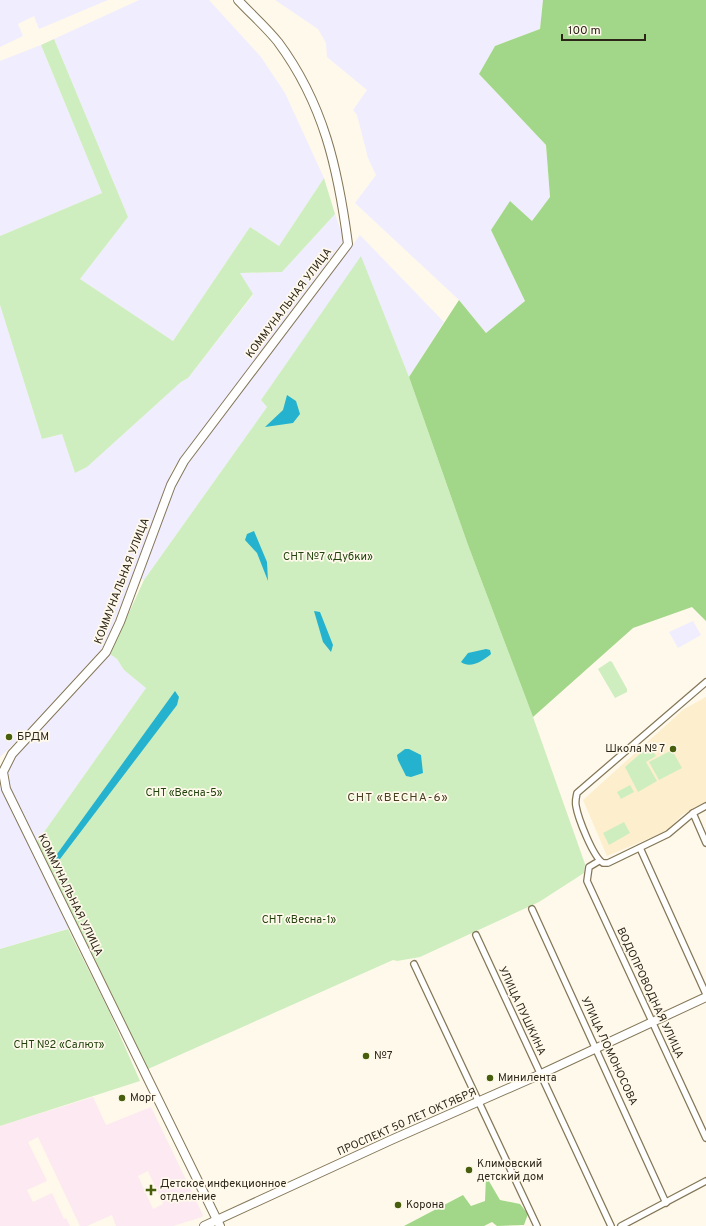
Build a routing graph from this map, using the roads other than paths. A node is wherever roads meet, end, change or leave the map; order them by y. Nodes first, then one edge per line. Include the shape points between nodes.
1 (238, 0) edge
2 (706, 682) edge
3 (706, 806) edge
4 (692, 813) junction
5 (706, 843) edge
6 (640, 848) junction
7 (599, 861) junction
8 (532, 909) dead end
9 (476, 935) dead end
10 (414, 964) dead end
11 (706, 994) edge
12 (706, 997) edge
13 (652, 1022) junction
14 (597, 1048) junction
15 (541, 1074) junction
16 (478, 1101) junction
17 (706, 1138) edge
18 (706, 1181) edge
19 (666, 1202) junction
20 (218, 1223) edge
21 (204, 1226) edge
22 (537, 1226) edge
23 (611, 1226) edge
24 (621, 1226) edge

1 - 20 street, КОММУНАЛЬНАЯ УЛИЦА via 278,42 317,110 337,170 348,244 184,462 171,485 120,622 106,652 12,754 3,772 6,789
2 - 7 street via 577,793 575,805
3 - 4 street
4 - 5 street
4 - 6 street via 668,834
6 - 7 street via 608,862
6 - 11 street
7 - 13 street, ВОДОПРОВОДНАЯ УЛИЦА via 588,867 587,880
8 - 14 street, УЛИЦА ЛОМОНОСОВА
9 - 15 street, УЛИЦА ПУШКИНА
10 - 16 street
12 - 13 street, ПРОСПЕКТ 50 ЛЕТ ОКТЯБРЯ
13 - 14 street, ПРОСПЕКТ 50 ЛЕТ ОКТЯБРЯ
13 - 17 street, ВОДОПРОВОДНАЯ УЛИЦА
14 - 15 street, ПРОСПЕКТ 50 ЛЕТ ОКТЯБРЯ
14 - 19 street, УЛИЦА ЛОМОНОСОВА
15 - 16 street, ПРОСПЕКТ 50 ЛЕТ ОКТЯБРЯ
15 - 23 street, УЛИЦА ПУШКИНА
16 - 20 street, ПРОСПЕКТ 50 ЛЕТ ОКТЯБРЯ
16 - 22 street
18 - 19 street
19 - 24 street
20 - 21 street, ПРОСПЕКТ 50 ЛЕТ ОКТЯБРЯ

